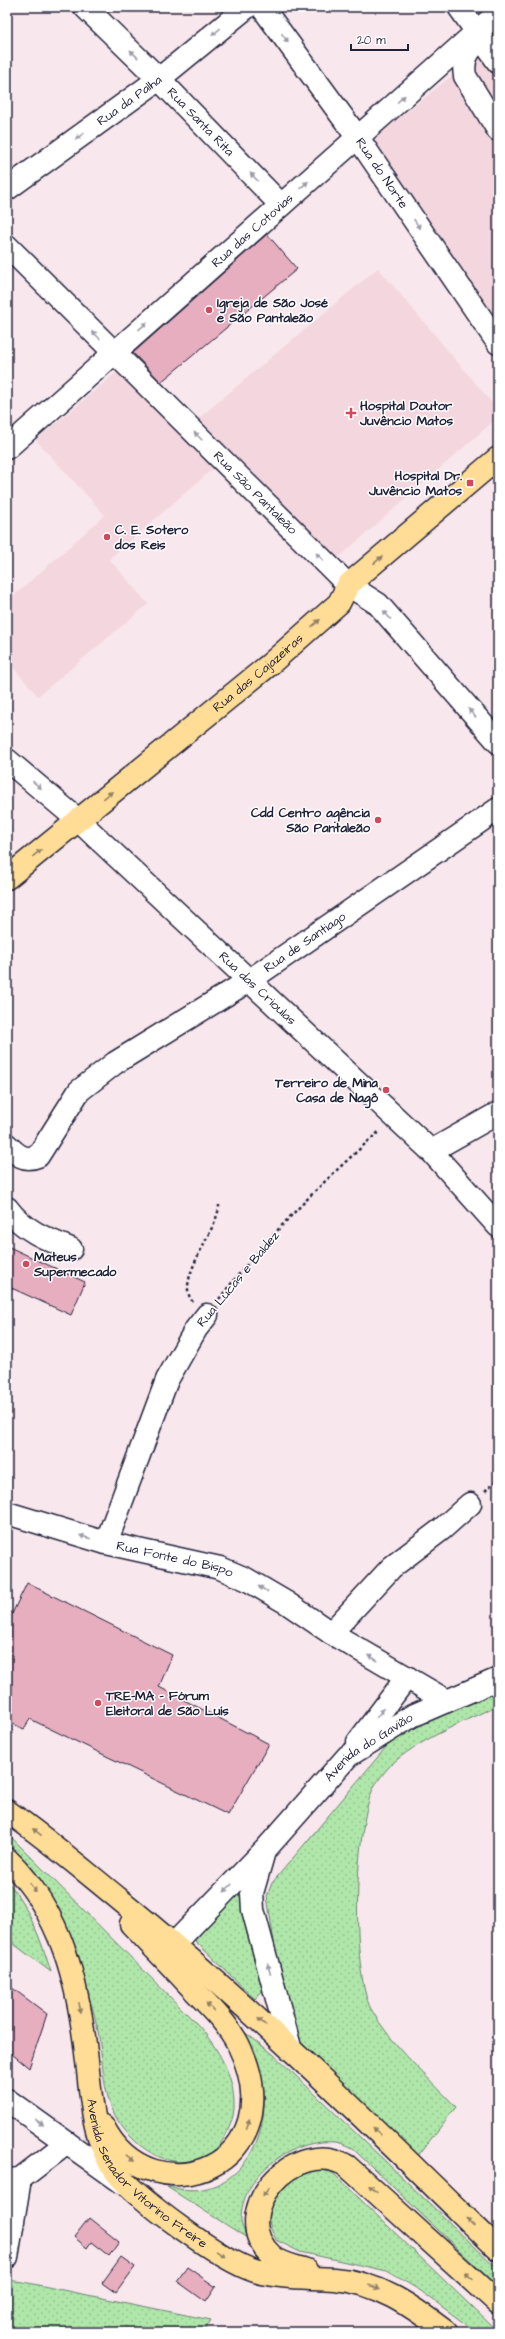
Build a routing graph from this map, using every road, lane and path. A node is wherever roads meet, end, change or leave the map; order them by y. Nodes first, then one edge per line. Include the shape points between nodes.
1 (85, 7) edge
2 (246, 7) edge
3 (262, 7) edge
4 (459, 7) edge
5 (498, 13) edge
6 (479, 35) junction
7 (498, 62) edge
8 (159, 79) junction
9 (498, 130) edge
10 (358, 138) junction
11 (7, 189) edge
12 (281, 205) junction
13 (7, 246) edge
14 (498, 343) edge
15 (114, 352) junction
16 (7, 448) edge
17 (498, 458) edge
18 (348, 585) junction
19 (498, 742) edge
20 (7, 760) edge
21 (498, 809) edge
22 (78, 820) junction
23 (7, 878) edge
24 (250, 980) junction
25 (498, 1113) edge
26 (395, 1118) junction
27 (431, 1151) junction
28 (14, 1155) edge
29 (219, 1205) dead end
30 (7, 1208) edge
31 (498, 1226) edge
32 (71, 1249) dead end
33 (207, 1315) junction
34 (470, 1504) dead end
35 (8, 1516) edge
36 (106, 1543) junction
37 (331, 1633) junction
38 (407, 1678) junction
39 (498, 1679) edge
40 (447, 1701) junction
41 (348, 1756) junction
42 (7, 1811) edge
43 (265, 1850) junction
44 (65, 1855) junction
45 (7, 1859) edge
46 (174, 1944) junction
47 (290, 2047) junction
48 (91, 2089) junction
49 (7, 2100) edge
50 (67, 2143) junction
51 (14, 2180) edge
52 (129, 2186) junction
53 (498, 2249) edge
54 (7, 2257) edge
55 (336, 2279) junction
56 (498, 2303) edge
57 (446, 2332) edge

8 -> 1 street, Rua Santa Rita
2 -> 8 street, Rua da Palha
3 -> 10 street, Rua do Norte
4 - 6 street
5 - 6 street, Rua das Cotovias
6 - 7 street
6 - 9 street via 466,56 464,76
10 -> 6 street, Rua das Cotovias
8 -> 11 street, Rua da Palha
12 -> 8 street, Rua Santa Rita
12 -> 10 street, Rua das Cotovias
10 -> 14 street, Rua do Norte
15 -> 12 street, Rua das Cotovias
15 -> 13 street, Rua São Pantaleão
15 - 16 street, Rua das Cotovias
18 -> 15 street, Rua São Pantaleão
18 -> 17 main road, Rua das Cajazeiras
19 -> 18 street, Rua São Pantaleão via 378,604
22 -> 18 main road, Rua das Cajazeiras via 269,665 339,603
20 -> 22 street, Rua das Crioulas
21 - 24 street, Rua de Santiago
23 -> 22 main road, Rua das Cajazeiras
22 - 24 street, Rua das Crioulas
24 - 26 street, Rua das Crioulas
24 - 28 street, Rua de Santiago via 115,1063 79,1091 38,1156
25 - 27 street
26 - 27 street, Rua das Crioulas
26 - 33 path, Rua Lucas e Baldez via 357,1150 311,1197 234,1280
27 - 31 street, Rua das Crioulas
29 - 33 path via 219,1213 200,1250 188,1285 191,1299
30 - 32 street via 18,1222 41,1238
33 - 36 street, Rua Lucas e Baldez via 196,1329 167,1380
34 - 37 street via 442,1530 392,1567
36 -> 35 street, Rua Fonte do Bispo
37 -> 36 street, Rua Fonte do Bispo via 287,1603 246,1579 220,1568
38 -> 37 street, Rua Fonte do Bispo
38 - 40 street, Rua Fonte do Bispo
41 -> 38 street
39 - 40 street, Avenida do Gavião
40 - 41 street, Avenida do Gavião via 390,1728
41 - 43 street, Avenida do Gavião
44 -> 42 main road
43 -> 46 street, Avenida do Gavião
47 -> 43 street, Avenida do Gavião via 253,1910 252,1893
44 - 46 main road
48 -> 44 main road via 101,2122 114,2144 137,2163 150,2169 172,2173 197,2172 209,2168 232,2153 246,2130 252,2103 250,2072 229,2028
45 -> 48 main road, Avenida Senador Vitorino Freire via 35,1889 63,1949 79,2004
47 -> 46 main road
53 -> 47 main road
48 - 52 main road, Avenida Senador Vitorino Freire via 103,2148 115,2171
49 -> 50 street
50 - 51 street
50 - 52 street
51 - 54 street
52 -> 55 main road, Avenida Senador Vitorino Freire via 217,2252 242,2266 270,2274
56 -> 55 main road via 347,2166 337,2160 312,2158 286,2170 267,2190 257,2212 257,2230 265,2247 283,2263
55 -> 57 main road, Avenida Senador Vitorino Freire via 364,2284 394,2296

